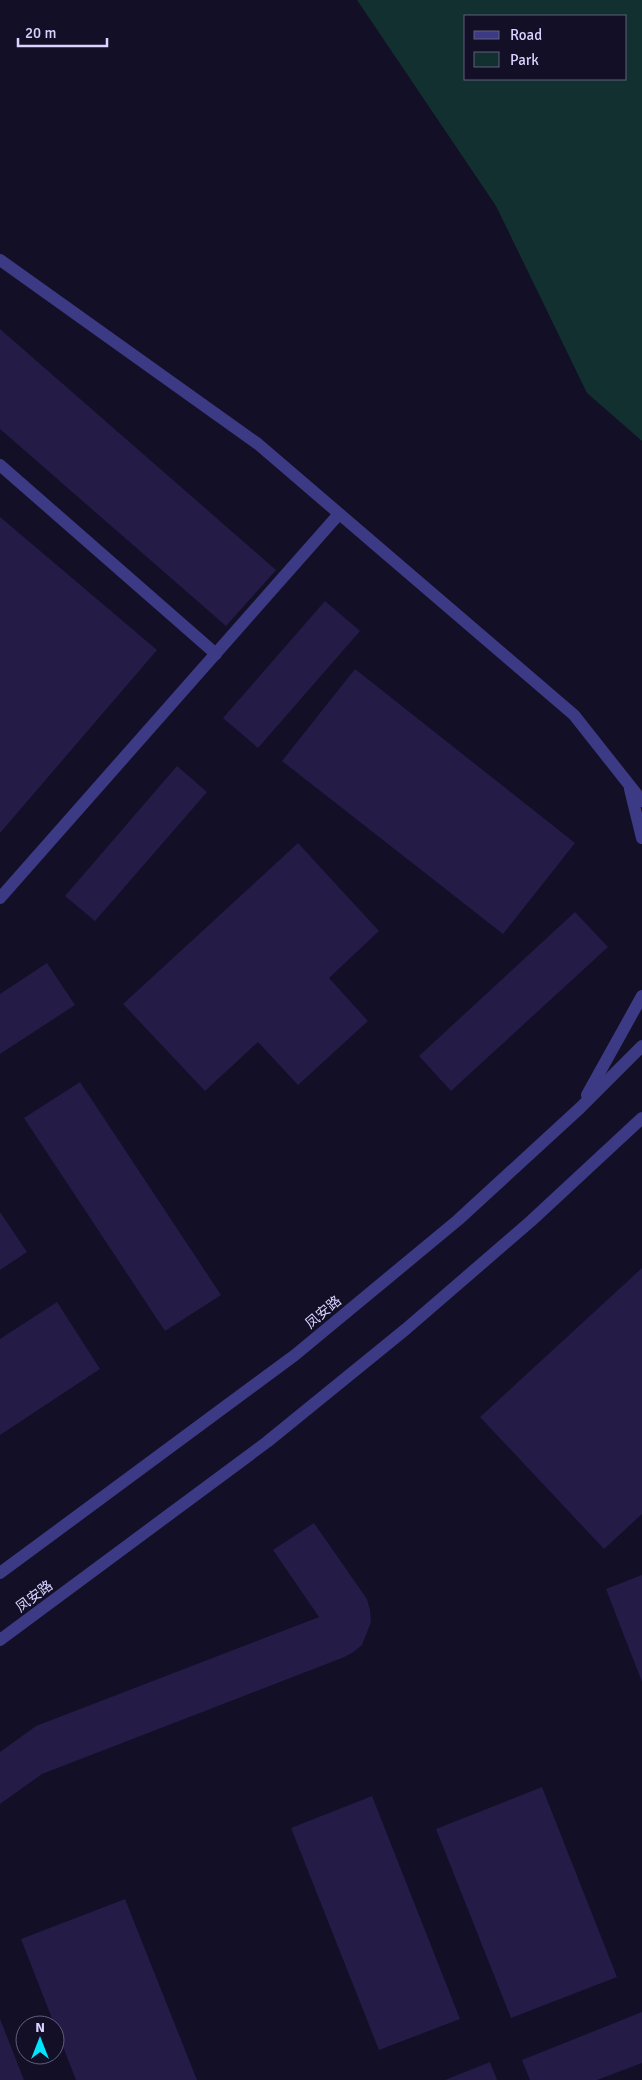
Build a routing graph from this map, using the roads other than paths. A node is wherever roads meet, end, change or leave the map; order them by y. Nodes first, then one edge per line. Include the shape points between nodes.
1 (0, 260) edge
2 (0, 465) edge
3 (339, 514) junction
4 (216, 654) junction
5 (629, 784) junction
6 (642, 792) edge
7 (642, 801) edge
8 (642, 838) edge
9 (0, 897) edge
10 (642, 996) edge
11 (642, 1046) edge
12 (580, 1108) junction
13 (639, 1122) edge
14 (0, 1573) edge
15 (0, 1640) edge

1 - 3 street via 258,444
2 - 4 street
3 - 4 street
3 - 5 street via 574,716
4 - 9 street
5 - 6 street
5 - 7 street
5 - 8 street
10 - 12 street
11 - 12 street, 凤安路
12 - 14 street, 凤安路 via 458,1220 295,1355
13 - 15 street, 凤安路 via 532,1221 406,1330 267,1442

